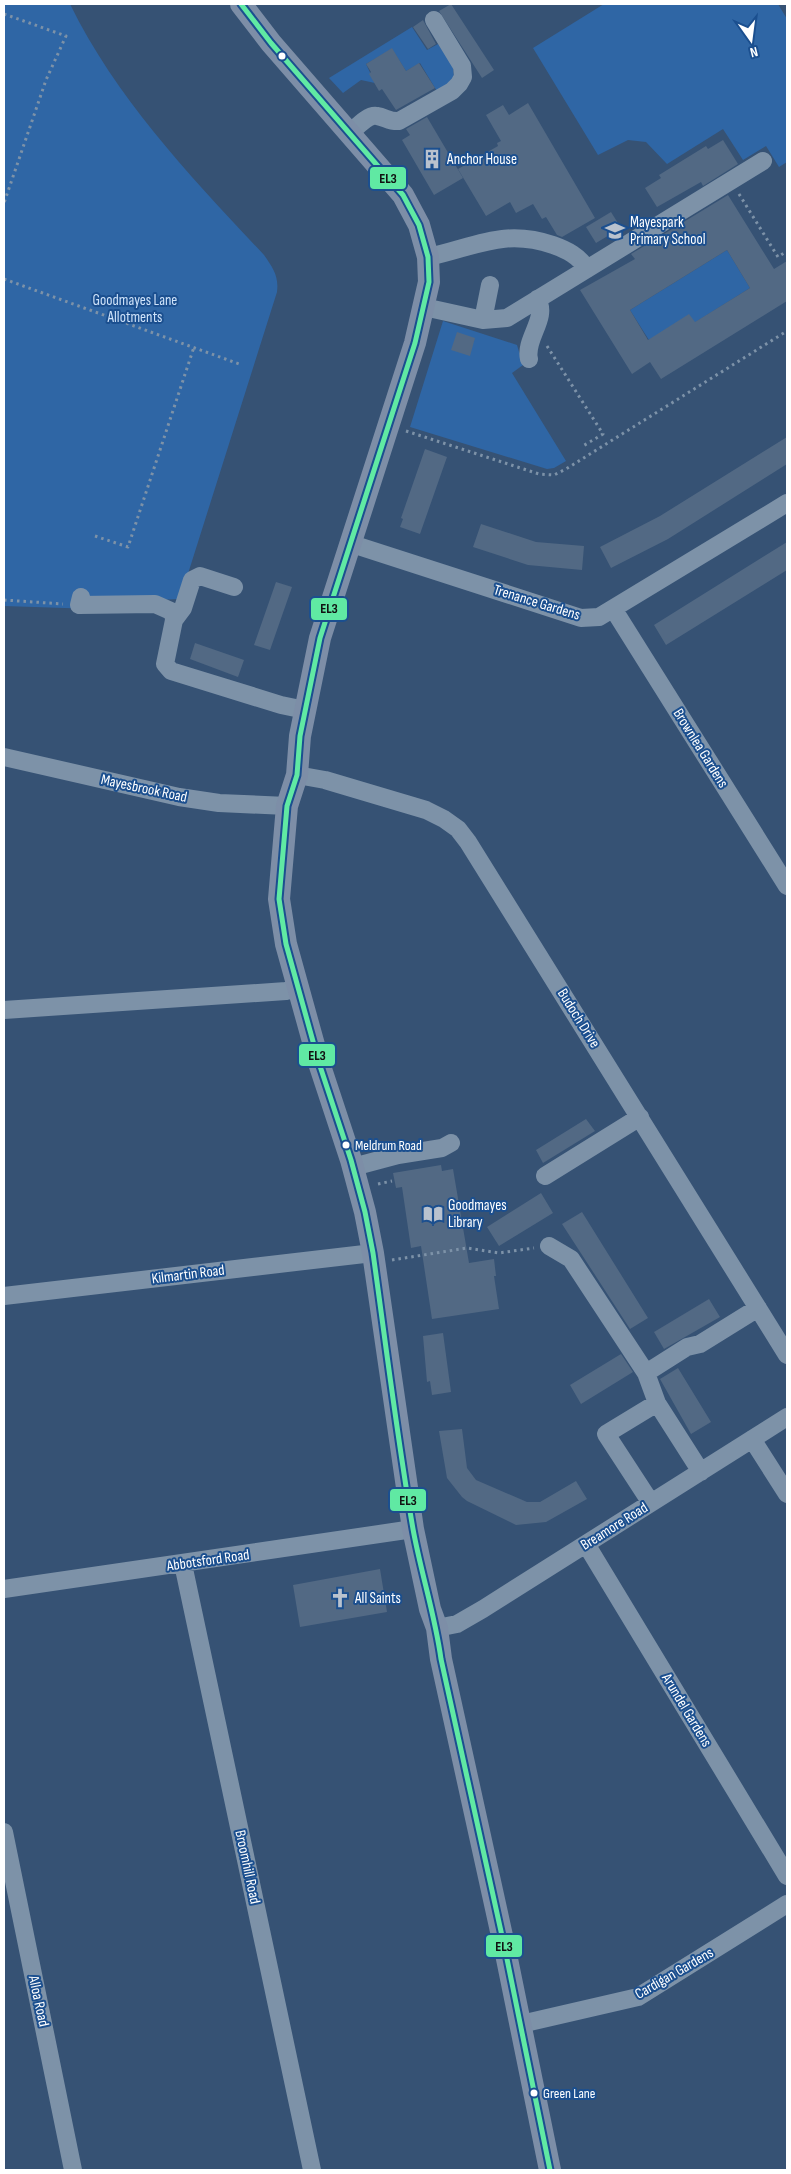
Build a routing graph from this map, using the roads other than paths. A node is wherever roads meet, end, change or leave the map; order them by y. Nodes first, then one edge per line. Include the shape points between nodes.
1 (250, 7) edge
2 (434, 20) dead end
3 (350, 133) junction
4 (763, 161) dead end
5 (428, 256) junction
6 (586, 269) junction
7 (490, 285) dead end
8 (537, 299) junction
9 (424, 307) junction
10 (483, 320) junction
11 (529, 359) dead end
12 (787, 503) edge
13 (352, 544) junction
14 (234, 587) dead end
15 (80, 601) road end
16 (614, 610) junction
17 (174, 620) junction
18 (304, 710) junction
19 (4, 757) edge
20 (297, 775) junction
21 (287, 806) junction
22 (787, 886) edge
23 (298, 988) junction
24 (4, 1010) edge
25 (640, 1117) junction
26 (451, 1143) dead end
27 (353, 1167) junction
28 (546, 1176) dead end
29 (549, 1246) road end
30 (373, 1257) junction
31 (4, 1296) edge
32 (758, 1308) junction
33 (787, 1355) edge
34 (646, 1373) junction
35 (657, 1403) junction
36 (787, 1417) edge
37 (752, 1439) junction
38 (700, 1472) junction
39 (787, 1494) edge
40 (651, 1503) junction
41 (413, 1529) junction
42 (586, 1544) junction
43 (183, 1564) junction
44 (4, 1589) edge
45 (437, 1628) junction
46 (4, 1832) edge
47 (787, 1876) edge
48 (787, 1904) edge
49 (521, 2024) junction
50 (74, 2170) edge
51 (312, 2170) edge
52 (550, 2170) edge

1 - 3 main road via 271,43
2 - 3 street via 462,66 463,77 459,84 399,121 371,116
3 - 5 main road via 410,206
4 - 6 street
5 - 6 street via 517,236 569,252 579,258
5 - 9 main road
6 - 8 street via 552,284
7 - 10 street
8 - 10 street via 507,318
8 - 11 street via 541,306 540,315 527,351
9 - 10 street
9 - 13 main road
12 - 16 street, Trenance Gardens
13 - 16 street, Trenance Gardens via 580,618 599,617
13 - 18 main road via 320,638
14 - 17 street via 200,576 192,580 183,608
15 - 17 street via 155,604 173,612
16 - 22 street, Brownlea Gardens
17 - 18 street via 165,664 171,670
18 - 20 main road
19 - 21 street, Mayesbrook Road via 179,797 219,803
20 - 21 main road
20 - 25 street, Budoch Drive via 325,780 426,810 458,828
21 - 23 main road via 278,899
23 - 24 street
23 - 27 main road
25 - 28 street
25 - 32 street, Budoch Drive
26 - 27 street via 442,1148
27 - 30 main road
29 - 34 street via 571,1259
30 - 31 street, Kilmartin Road
30 - 41 main road
32 - 33 street, Budoch Drive
32 - 34 street
34 - 35 street
35 - 38 street
35 - 40 street via 606,1434
36 - 37 street, Breamore Road
37 - 38 street, Breamore Road
37 - 39 street
38 - 40 street, Breamore Road
40 - 42 street, Breamore Road
41 - 43 street, Abbotsford Road
41 - 45 main road
42 - 45 street, Breamore Road via 457,1624
42 - 47 street, Arundel Gardens
43 - 44 street, Abbotsford Road
43 - 51 street, Broomhill Road
45 - 49 main road via 441,1659
46 - 50 street, Alloa Road
48 - 49 street, Cardigan Gardens via 638,1997
49 - 52 main road

